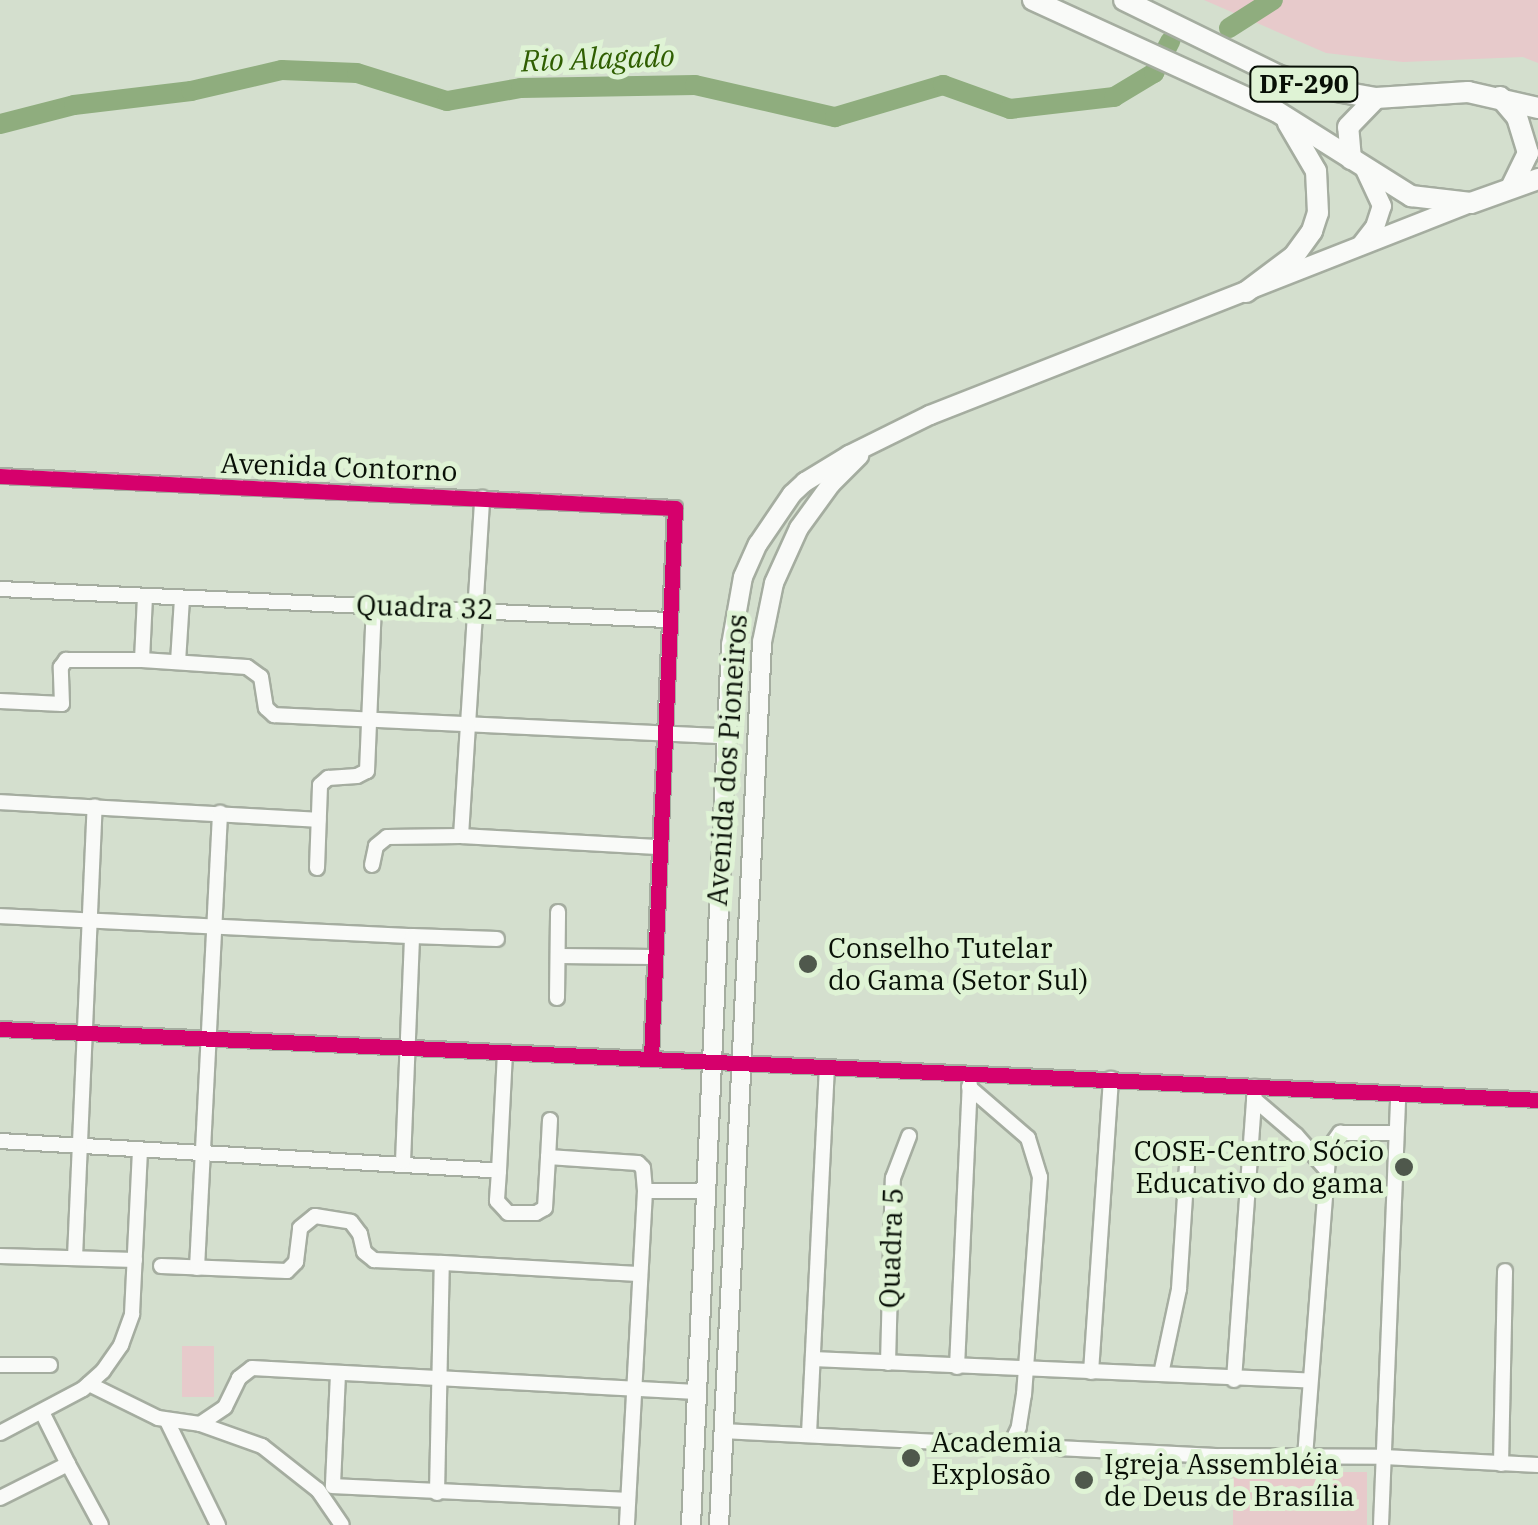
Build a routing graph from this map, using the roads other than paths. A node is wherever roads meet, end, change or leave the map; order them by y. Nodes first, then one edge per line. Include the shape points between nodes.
1 (1033, 0) edge
2 (1124, 0) edge
3 (1500, 97) junction
4 (1376, 98) junction
5 (1538, 108) edge
6 (1276, 111) junction
7 (1358, 165) junction
8 (1538, 178) edge
9 (1512, 186) junction
10 (1470, 203) junction
11 (1359, 248) junction
12 (1246, 292) junction
13 (870, 446) junction
14 (0, 476) edge
15 (482, 498) junction
16 (743, 577) junction
17 (774, 583) junction
18 (0, 589) edge
19 (145, 597) junction
20 (182, 599) junction
21 (374, 605) junction
22 (473, 608) junction
23 (668, 620) junction
24 (142, 660) junction
25 (178, 662) junction
26 (0, 701) edge
27 (373, 717) junction
28 (467, 722) junction
29 (664, 733) junction
30 (728, 736) junction
31 (0, 802) edge
32 (95, 806) junction
33 (220, 814) junction
34 (318, 820) junction
35 (461, 836) junction
36 (657, 847) junction
37 (372, 865) dead end
38 (317, 868) dead end
39 (718, 892) junction
40 (748, 896) junction
41 (558, 912) dead end
42 (0, 916) edge
43 (88, 920) junction
44 (215, 923) junction
45 (412, 936) junction
46 (497, 939) dead end
47 (559, 956) junction
48 (653, 957) junction
49 (557, 998) dead end
50 (0, 1028) edge
51 (82, 1034) junction
52 (210, 1038) junction
53 (406, 1048) junction
54 (505, 1052) junction
55 (650, 1058) junction
56 (710, 1063) junction
57 (741, 1063) junction
58 (827, 1067) junction
59 (1112, 1079) junction
60 (970, 1080) junction
61 (1254, 1093) junction
62 (1398, 1096) junction
63 (1538, 1100) edge
64 (550, 1120) dead end
65 (1396, 1134) junction
66 (909, 1136) dead end
67 (0, 1141) edge
68 (79, 1145) junction
69 (1188, 1148) dead end
70 (140, 1149) junction
71 (202, 1152) junction
72 (548, 1158) junction
73 (402, 1162) junction
74 (1326, 1169) junction
75 (500, 1171) junction
76 (706, 1190) junction
77 (646, 1191) junction
78 (0, 1256) edge
79 (75, 1257) junction
80 (730, 1258) junction
81 (135, 1260) junction
82 (702, 1260) junction
83 (442, 1263) junction
84 (161, 1266) dead end
85 (197, 1268) junction
86 (1506, 1272) dead end
87 (640, 1274) junction
88 (702, 1280) junction
89 (729, 1284) junction
90 (814, 1359) junction
91 (888, 1363) junction
92 (0, 1365) edge
93 (50, 1365) dead end
94 (957, 1367) junction
95 (1026, 1370) junction
96 (1092, 1372) junction
97 (338, 1374) junction
98 (1161, 1374) junction
99 (438, 1379) junction
100 (1234, 1380) junction
101 (1308, 1381) junction
102 (89, 1384) junction
103 (632, 1386) junction
104 (696, 1392) junction
105 (42, 1412) junction
106 (167, 1421) junction
107 (200, 1424) junction
108 (722, 1431) junction
109 (0, 1434) edge
110 (810, 1434) junction
111 (1010, 1446) junction
112 (1304, 1457) junction
113 (1384, 1457) junction
114 (68, 1464) junction
115 (1501, 1464) junction
116 (1538, 1465) edge
117 (333, 1486) junction
118 (438, 1493) junction
119 (0, 1498) edge
120 (628, 1500) junction
121 (332, 1507) junction
122 (100, 1525) edge
123 (218, 1525) edge
124 (342, 1525) edge
125 (627, 1525) edge
126 (691, 1525) edge
127 (720, 1525) edge
128 (1380, 1525) edge

1 - 6 highway, DF-290
2 - 4 highway, DF-290 via 1277,75
3 - 4 highway, DF-290 via 1432,92
3 - 5 highway, DF-290
3 - 9 highway via 1517,117 1528,152
4 - 7 highway via 1348,127
6 - 7 highway, DF-290
6 - 12 highway via 1311,157 1318,212 1294,256
7 - 10 highway, DF-290 via 1411,196
7 - 11 main road via 1382,206
8 - 9 highway, DF-290
9 - 10 highway, DF-290
10 - 11 main road
11 - 12 main road
12 - 13 main road via 930,415
13 - 16 main road, Avenida dos Pioneiros via 826,467 792,494
13 - 17 main road, Avenida dos Pioneiros via 799,528
14 - 15 street, Avenida Contorno
15 - 22 street
15 - 23 street, Avenida Contorno via 675,508
16 - 17 main road
16 - 30 main road, Avenida dos Pioneiros via 731,645
17 - 40 main road, Avenida dos Pioneiros via 762,642
18 - 19 street, Quadra 32
19 - 20 street, Quadra 32
19 - 24 street
20 - 21 street, Quadra 32
20 - 25 street
21 - 22 street, Quadra 32
21 - 27 street
22 - 23 street, Quadra 32
22 - 28 street
23 - 29 street
24 - 25 street
24 - 26 street via 66,660 60,667 62,704
25 - 27 street via 254,670 274,714
27 - 28 street
27 - 34 street via 367,771 323,780
28 - 29 street
28 - 35 street
29 - 30 street
29 - 36 street
30 - 39 main road, Avenida dos Pioneiros
31 - 32 street
32 - 33 street
32 - 43 street
33 - 34 street
33 - 44 street
34 - 38 street
35 - 36 street
35 - 37 street via 380,839
36 - 48 street
39 - 40 main road via 730,888
39 - 56 main road, Avenida dos Pioneiros
40 - 57 main road, Avenida dos Pioneiros
41 - 47 street
42 - 43 street
43 - 44 street
43 - 51 street
44 - 45 street
44 - 52 street
45 - 46 street
45 - 53 street
47 - 48 street
47 - 49 street
48 - 55 street
50 - 51 street
51 - 52 street
51 - 68 street
52 - 53 street
52 - 71 street
53 - 54 street
53 - 73 street
54 - 55 street
54 - 75 street
55 - 56 street
56 - 57 street
56 - 76 main road, Avenida dos Pioneiros
57 - 58 street
57 - 80 main road, Avenida dos Pioneiros
58 - 60 street
58 - 90 street
59 - 60 street
59 - 61 street
59 - 96 street
60 - 94 street
60 - 95 street via 1028,1138 1038,1162
61 - 62 street
61 - 74 street
61 - 100 street
62 - 63 street
62 - 65 street
64 - 72 street
65 - 74 street via 1340,1133
65 - 113 street
66 - 91 street, Quadra 5 via 893,1178
67 - 68 street
68 - 70 street
68 - 79 street
69 - 98 street via 1178,1288
70 - 71 street
70 - 81 street
71 - 73 street
71 - 85 street
72 - 75 street via 546,1203 536,1213 500,1208
72 - 77 street via 638,1162
73 - 75 street
74 - 101 street
76 - 77 street
76 - 82 main road, Avenida dos Pioneiros
77 - 87 street
78 - 79 street
79 - 81 street
80 - 82 main road
80 - 89 main road, Avenida dos Pioneiros
81 - 102 street via 132,1314 121,1346
82 - 88 main road, Avenida dos Pioneiros
83 - 85 street via 374,1260 351,1222 315,1216 300,1228 296,1262 287,1270
83 - 87 street
83 - 99 street
84 - 85 street
86 - 115 street
87 - 103 street
88 - 89 main road
88 - 104 main road, Avenida dos Pioneiros
89 - 108 main road, Avenida dos Pioneiros
90 - 91 street
90 - 110 street
91 - 94 street
92 - 93 street
94 - 95 street
95 - 96 street
95 - 111 street
96 - 98 street
97 - 99 street
97 - 107 street via 252,1368 225,1406
97 - 117 street
98 - 100 street
99 - 103 street
99 - 118 street
100 - 101 street
101 - 112 street
102 - 105 street
102 - 106 street
103 - 104 street
103 - 120 street
104 - 126 main road, Avenida dos Pioneiros
105 - 109 street
105 - 114 street
106 - 107 street
106 - 123 street
107 - 121 street via 283,1458
108 - 110 street
108 - 127 main road, Avenida dos Pioneiros
110 - 111 street
111 - 112 street
112 - 113 street
113 - 115 street
113 - 128 street
114 - 119 street
114 - 122 street
115 - 116 street
117 - 118 street
117 - 121 street
118 - 120 street
120 - 125 street
121 - 124 street

